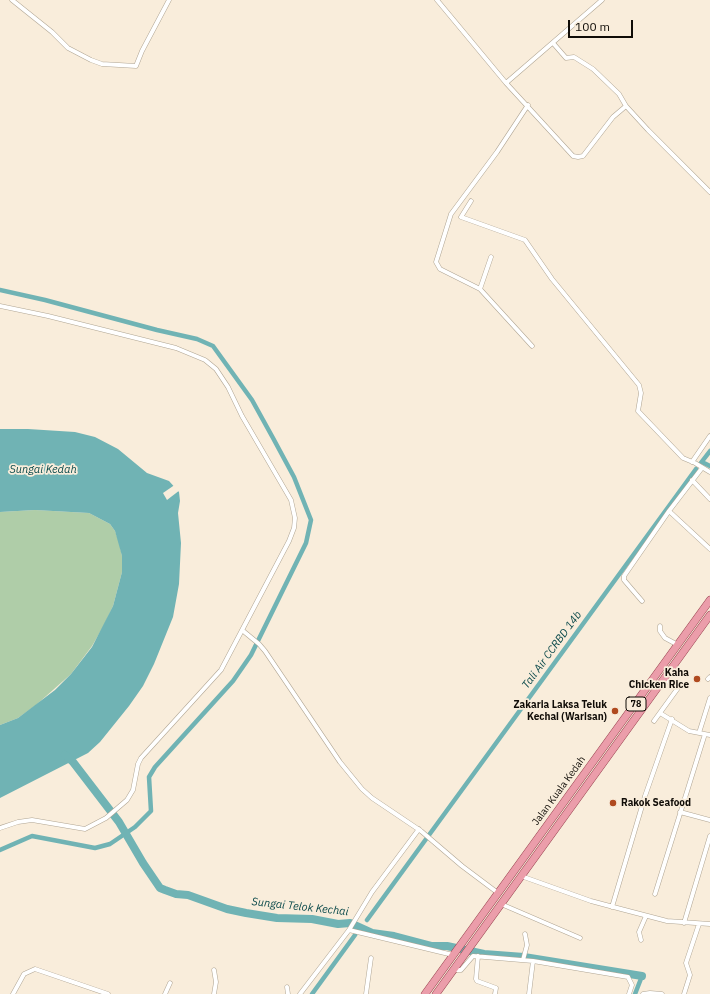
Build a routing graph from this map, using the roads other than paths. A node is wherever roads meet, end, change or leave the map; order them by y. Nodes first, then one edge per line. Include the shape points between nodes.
1 (12, 0) edge
2 (169, 0) edge
3 (437, 0) edge
4 (602, 0) edge
5 (553, 43) junction
6 (506, 83) junction
7 (528, 105) junction
8 (626, 106) junction
9 (710, 192) edge
10 (471, 201) dead end
11 (491, 257) dead end
12 (480, 289) junction
13 (0, 306) edge
14 (532, 346) dead end
15 (710, 436) edge
16 (693, 462) junction
17 (701, 467) junction
18 (710, 472) edge
19 (692, 480) junction
20 (710, 499) edge
21 (669, 511) junction
22 (710, 549) edge
23 (710, 600) edge
24 (642, 601) dead end
25 (710, 616) edge
26 (660, 626) dead end
27 (242, 630) junction
28 (678, 645) junction
29 (664, 680) junction
30 (710, 698) edge
31 (660, 713) junction
32 (672, 719) junction
33 (654, 721) dead end
34 (699, 733) junction
35 (710, 735) edge
36 (704, 737) dead end
37 (608, 740) junction
38 (616, 745) junction
39 (680, 812) junction
40 (710, 820) edge
41 (0, 828) edge
42 (420, 830) junction
43 (541, 833) junction
44 (550, 836) junction
45 (710, 836) edge
46 (521, 875) junction
47 (498, 893) junction
48 (655, 894) dead end
49 (501, 904) junction
50 (612, 906) junction
51 (646, 916) junction
52 (684, 923) junction
53 (699, 924) junction
54 (710, 924) edge
55 (350, 928) junction
56 (525, 934) dead end
57 (580, 938) dead end
58 (641, 940) dead end
59 (454, 955) junction
60 (478, 956) junction
61 (523, 957) junction
62 (371, 958) dead end
63 (533, 961) junction
64 (214, 970) dead end
65 (453, 970) junction
66 (170, 983) dead end
67 (287, 986) dead end
68 (13, 994) edge
69 (108, 994) edge
70 (165, 994) edge
71 (214, 994) edge
72 (288, 994) edge
73 (300, 994) edge
74 (366, 994) edge
75 (425, 994) edge
76 (436, 994) edge
77 (495, 994) edge
78 (529, 994) edge
79 (630, 994) edge
80 (643, 994) edge
81 (662, 994) edge
82 (684, 994) edge

1 - 2 street via 72,50 97,63 136,66
3 - 6 street
4 - 5 street
5 - 6 street
5 - 8 street via 566,58 574,57 593,69 619,94
6 - 7 street
7 - 8 street via 568,152 578,158 583,156 617,112
7 - 12 street via 452,214 436,259 438,267
8 - 9 street
10 - 16 street via 461,217 525,240 552,279 639,385 641,393 638,411 683,458
11 - 12 street
12 - 14 street
13 - 27 street via 192,353 205,360 221,375 291,500 295,518 288,541
15 - 16 street
16 - 17 street
17 - 18 street
17 - 19 street
19 - 20 street
19 - 21 street
21 - 22 street
21 - 24 street via 623,577 625,583
23 - 28 main road, Jalan Kuala Kedah / 78
25 - 29 main road, Jalan Kuala Kedah / 78
26 - 28 street via 665,638
27 - 41 street via 221,670 141,758 131,795 117,811 85,829 32,820
27 - 42 street via 259,644 340,762 362,789
28 - 37 main road, Jalan Kuala Kedah / 78
29 - 31 street via 678,688
29 - 38 main road, Jalan Kuala Kedah / 78
30 - 34 street
31 - 32 street
31 - 33 street
32 - 34 street via 689,731
32 - 50 street via 645,796
34 - 35 street
36 - 39 street
37 - 38 main road
37 - 43 main road, Jalan Kuala Kedah / 78
38 - 44 main road, Jalan Kuala Kedah / 78
39 - 40 street
39 - 48 street
42 - 47 street
42 - 55 street via 372,892
43 - 44 main road
43 - 47 main road, Jalan Kuala Kedah / 78
44 - 46 main road, Jalan Kuala Kedah / 78
45 - 52 street
46 - 49 main road, Jalan Kuala Kedah / 78
46 - 50 street via 581,898
47 - 59 main road, Jalan Kuala Kedah / 78
49 - 57 street
49 - 65 main road, Jalan Kuala Kedah / 78
50 - 51 street
51 - 52 street
51 - 58 street via 639,932
52 - 53 street
53 - 54 street
53 - 82 street via 686,963 689,980
55 - 59 street
55 - 73 street
56 - 61 street via 527,945
59 - 75 main road, Jalan Kuala Kedah / 78
60 - 61 street
60 - 65 street via 471,957 460,970
60 - 77 street via 476,979 496,988
61 - 63 street
62 - 74 street
63 - 78 street
63 - 79 street via 628,977 632,985
64 - 71 street
65 - 76 main road, Jalan Kuala Kedah / 78
66 - 70 street
67 - 72 street
68 - 69 street via 24,974 35,969
80 - 81 street

